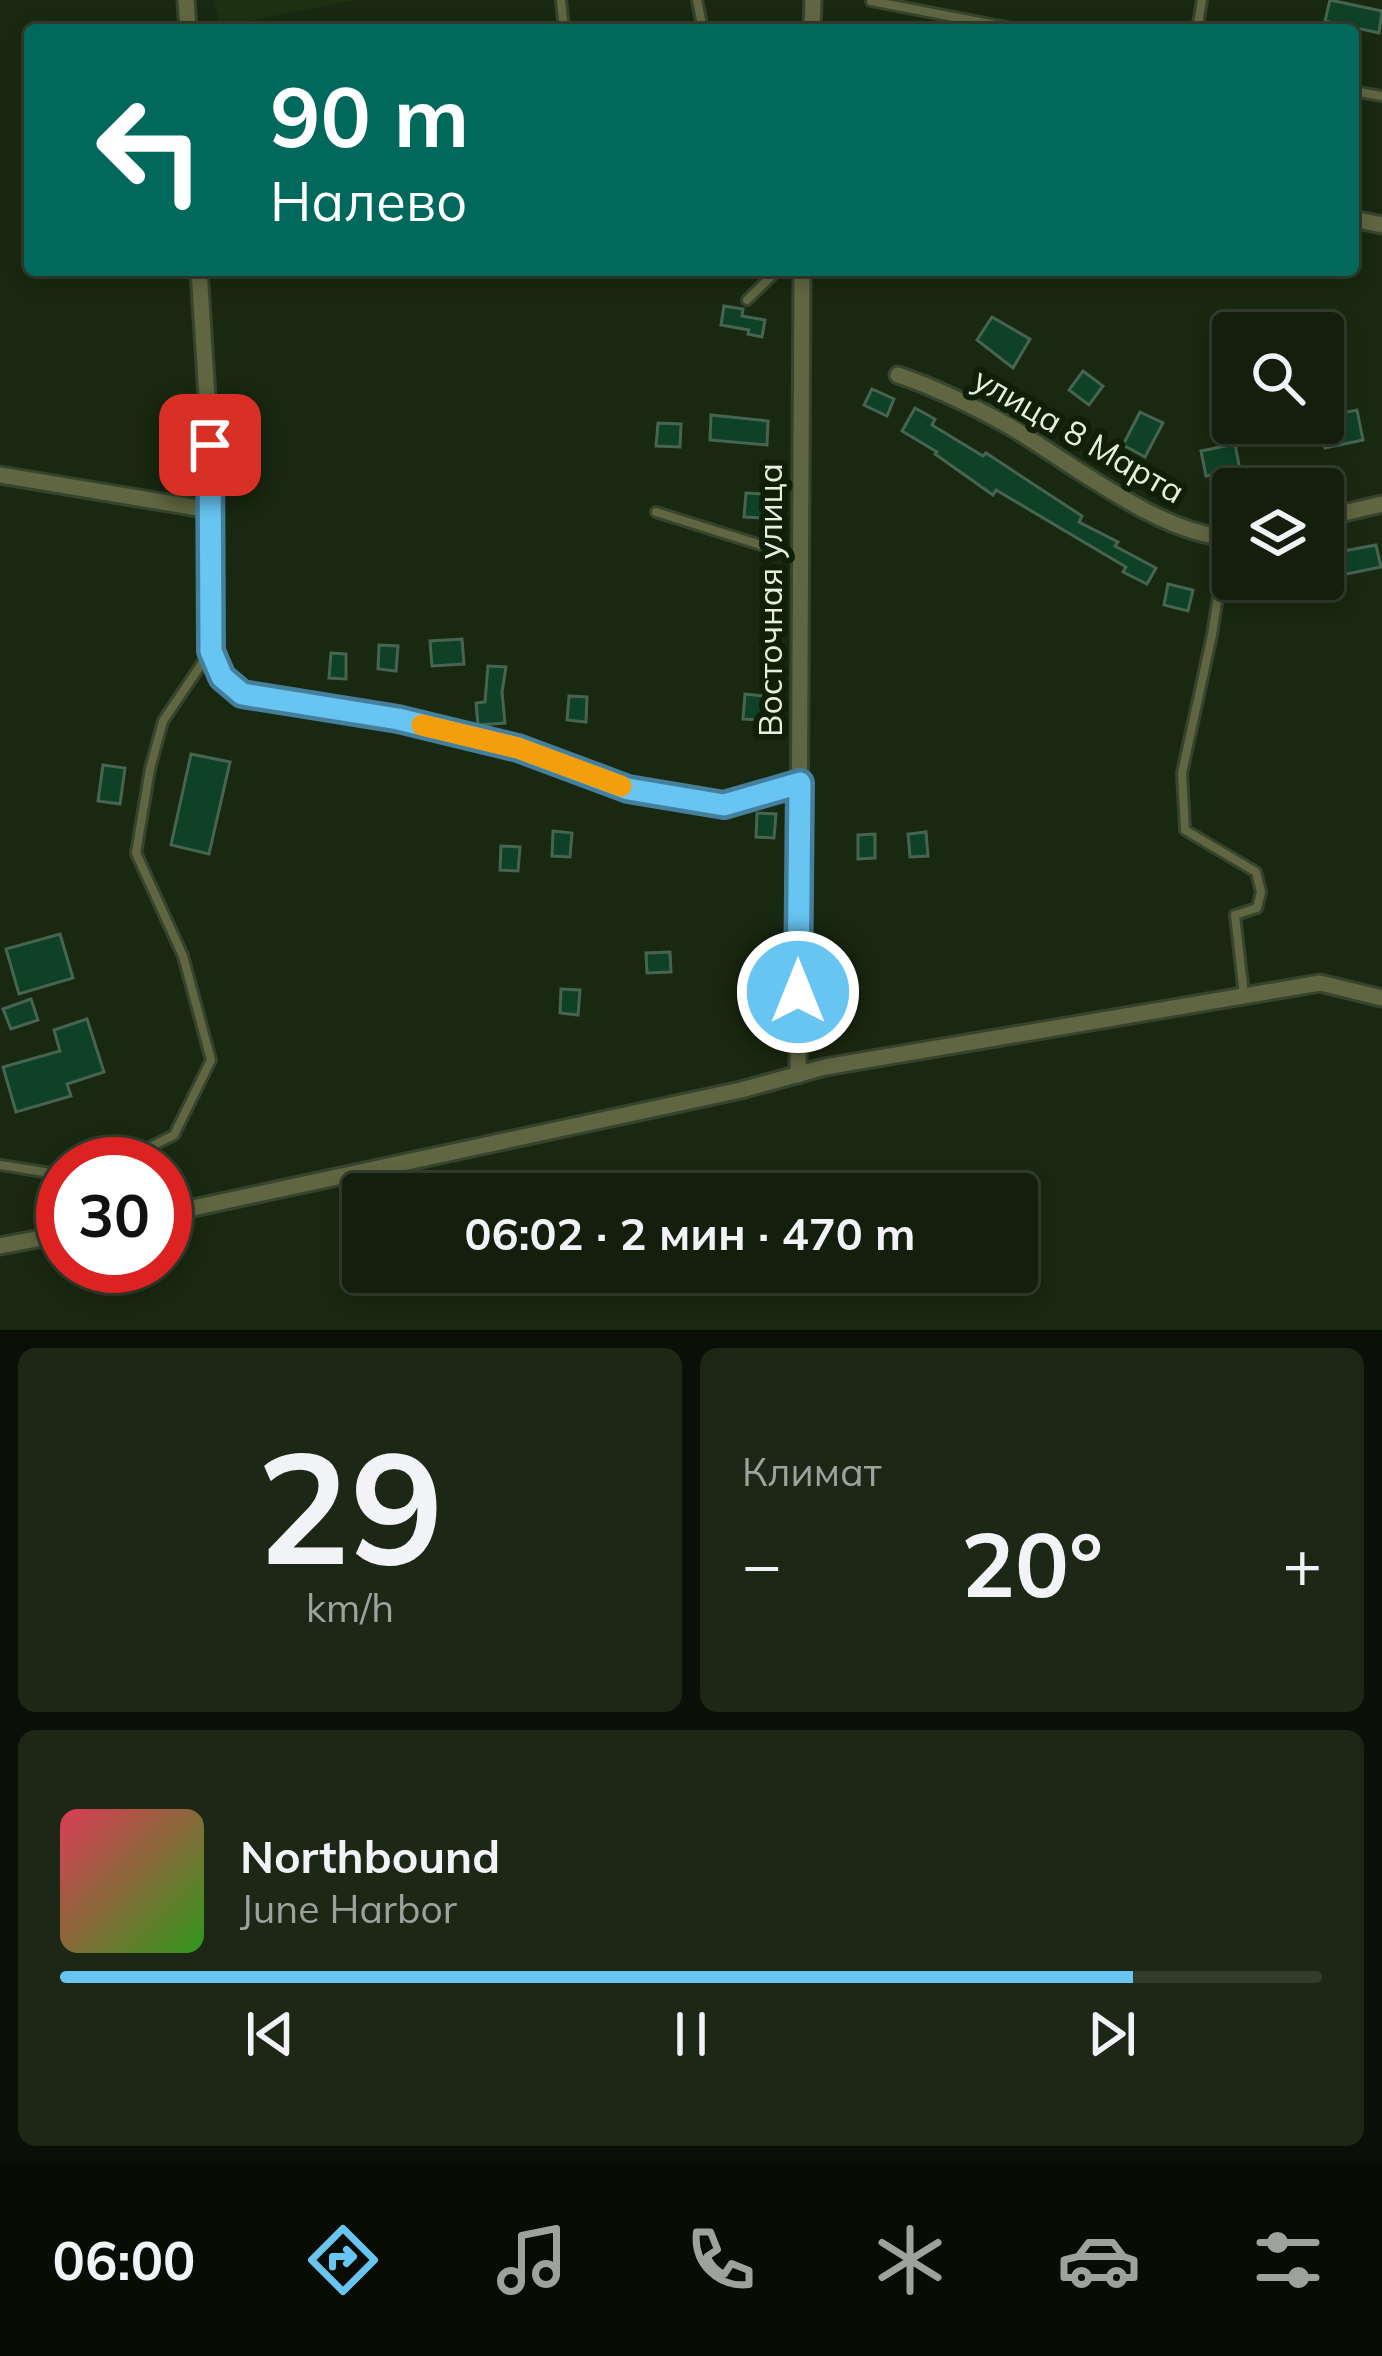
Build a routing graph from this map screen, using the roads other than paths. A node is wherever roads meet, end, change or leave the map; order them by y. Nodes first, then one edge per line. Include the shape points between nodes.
1 (871, 2) edge
2 (989, 24) edge
3 (199, 276) edge
4 (772, 276) edge
5 (802, 276) edge
6 (747, 300) dead end
7 (898, 375) dead end
8 (0, 475) edge
9 (1382, 504) edge
10 (210, 510) junction
11 (656, 512) dead end
12 (1344, 513) edge
13 (1212, 534) edge
14 (800, 558) junction
15 (1218, 600) edge
16 (211, 651) junction
17 (800, 783) junction
18 (1245, 996) junction
19 (1382, 998) edge
20 (798, 1075) junction
21 (170, 1137) edge
22 (0, 1165) edge
23 (36, 1171) edge
24 (192, 1208) edge
25 (36, 1239) edge
26 (0, 1246) edge

1 - 2 lane
3 - 10 street
4 - 6 lane
5 - 14 street, Восточная улица
7 - 13 street, улица 8 Марта via 1009,427 1177,527
8 - 10 street
9 - 12 street
10 - 16 street
11 - 14 lane
14 - 17 street, Восточная улица
15 - 18 lane via 1182,773 1185,830 1256,872 1257,908 1235,915
16 - 17 lane via 222,677 242,694 518,748 628,789 724,805
16 - 21 lane via 164,721 136,853 183,956 212,1060
17 - 20 street, Восточная улица
18 - 19 street via 1320,983
18 - 20 street
20 - 24 street
22 - 23 lane
25 - 26 street

